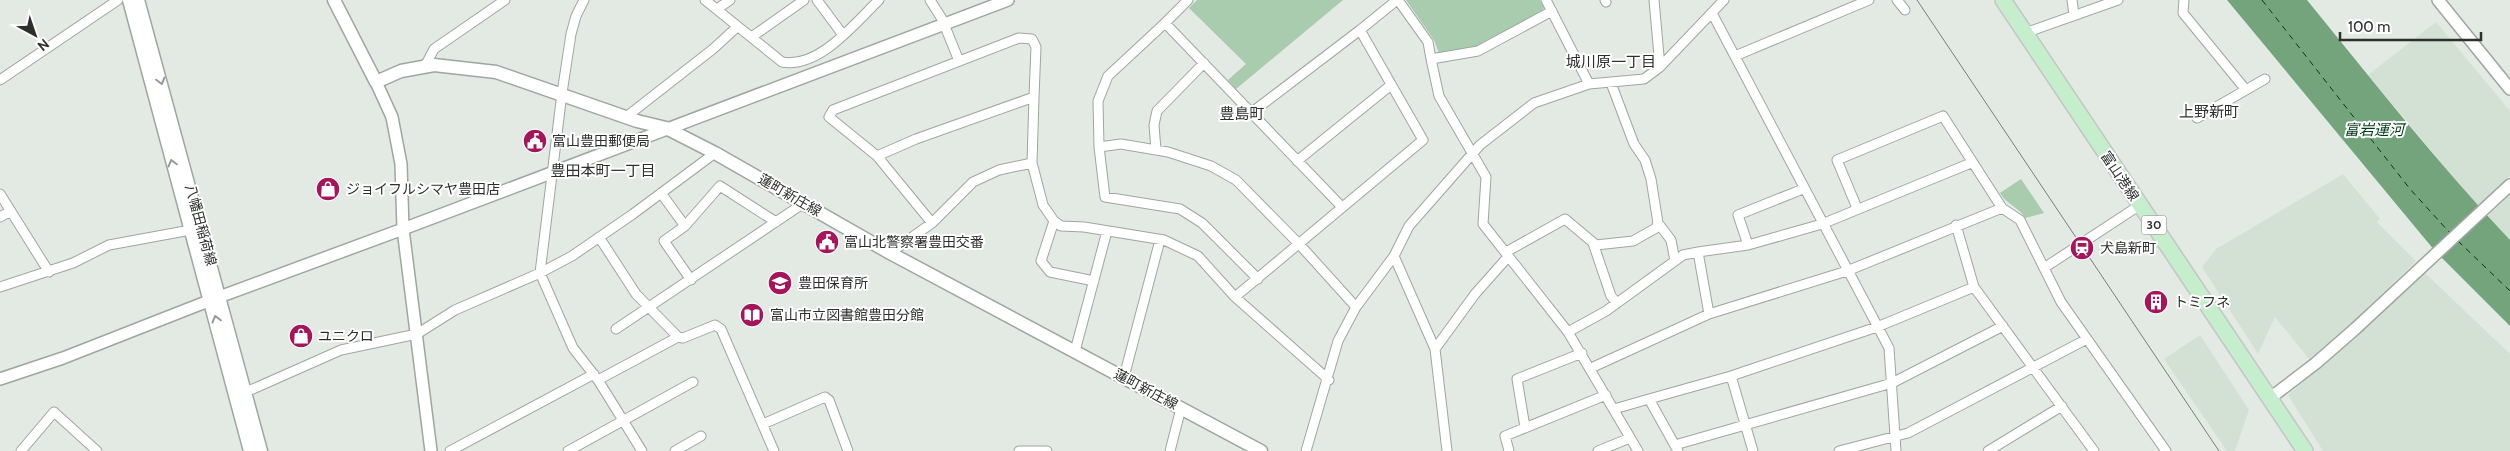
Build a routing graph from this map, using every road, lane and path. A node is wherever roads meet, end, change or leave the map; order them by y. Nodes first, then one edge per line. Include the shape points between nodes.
1 (118, 0) edge
2 (129, 0) edge
3 (138, 0) edge
4 (334, 0) edge
5 (505, 0) edge
6 (584, 0) edge
7 (705, 0) edge
8 (730, 0) edge
9 (804, 0) edge
10 (817, 0) edge
11 (879, 0) edge
12 (930, 0) edge
13 (1008, 0) edge
14 (1188, 0) edge
15 (1398, 0) edge
16 (1546, 0) edge
17 (1654, 0) edge
18 (1724, 0) edge
19 (1869, 0) edge
20 (1896, 0) edge
21 (2003, 0) edge
22 (2072, 0) edge
23 (2118, 0) edge
24 (2184, 0) edge
25 (2438, 0) edge
26 (717, 9) junction
27 (1904, 10) dead end
28 (1552, 11) junction
29 (1712, 13) junction
30 (2074, 15) junction
31 (1165, 23) junction
32 (944, 24) junction
33 (737, 27) junction
34 (1360, 30) junction
35 (2024, 33) junction
36 (843, 35) junction
37 (753, 36) junction
38 (1735, 56) junction
39 (1432, 59) junction
40 (959, 61) junction
41 (1204, 62) junction
42 (425, 66) junction
43 (1660, 67) junction
44 (2265, 79) dead end
45 (0, 80) edge
46 (376, 82) junction
47 (1611, 83) junction
48 (1590, 84) junction
49 (1392, 85) junction
50 (2510, 89) edge
51 (2246, 90) junction
52 (562, 93) junction
53 (1034, 97) junction
54 (1251, 113) junction
55 (626, 117) junction
56 (2197, 118) dead end
57 (666, 128) junction
58 (1099, 147) junction
59 (1156, 150) junction
60 (715, 153) junction
61 (1472, 154) junction
62 (877, 156) junction
63 (1297, 161) junction
64 (1032, 163) junction
65 (1971, 163) junction
66 (552, 172) junction
67 (2510, 185) edge
68 (1803, 189) junction
69 (661, 193) junction
70 (0, 194) edge
71 (804, 203) junction
72 (2140, 205) junction
73 (1342, 207) junction
74 (1857, 208) junction
75 (2002, 208) junction
76 (10, 211) junction
77 (0, 217) edge
78 (1054, 221) junction
79 (776, 222) junction
80 (932, 223) junction
81 (1658, 223) junction
82 (1822, 224) junction
83 (1956, 225) junction
84 (685, 226) junction
85 (196, 229) junction
86 (403, 229) junction
87 (1107, 231) junction
88 (599, 237) junction
89 (1160, 240) junction
90 (1593, 243) junction
91 (1300, 245) junction
92 (1748, 245) junction
93 (1698, 252) junction
94 (890, 253) junction
95 (1507, 255) junction
96 (1394, 256) junction
97 (1675, 261) junction
98 (2044, 268) junction
99 (1847, 271) junction
100 (49, 272) junction
101 (540, 274) junction
102 (1258, 279) junction
103 (691, 280) junction
104 (1094, 281) junction
105 (0, 287) edge
106 (1974, 287) junction
107 (1235, 297) junction
108 (215, 298) junction
109 (1617, 303) junction
110 (1356, 307) junction
111 (649, 308) junction
112 (1709, 314) junction
113 (2003, 326) junction
114 (1877, 327) junction
115 (616, 330) dead end
116 (1568, 332) junction
117 (417, 334) junction
118 (678, 336) junction
119 (2087, 339) junction
120 (1435, 349) junction
121 (1075, 351) junction
122 (1582, 353) junction
123 (1591, 368) junction
124 (2033, 368) junction
125 (1731, 376) junction
126 (596, 377) junction
127 (1124, 377) junction
128 (0, 379) edge
129 (1329, 380) junction
130 (693, 382) dead end
131 (1892, 383) junction
132 (240, 392) junction
133 (1606, 395) junction
134 (1649, 399) junction
135 (2270, 399) junction
136 (2062, 406) junction
137 (1181, 408) junction
138 (1614, 409) junction
139 (624, 419) junction
140 (763, 424) junction
141 (1745, 425) junction
142 (1526, 427) junction
143 (1895, 435) junction
144 (701, 436) dead end
145 (1630, 438) junction
146 (1676, 448) edge
147 (92, 449) edge
148 (253, 449) edge
149 (2091, 450) edge
150 (21, 451) edge
151 (431, 451) edge
152 (450, 451) edge
153 (568, 451) edge
154 (642, 451) edge
155 (675, 451) edge
156 (774, 451) edge
157 (848, 451) edge
158 (1024, 451) edge
159 (1047, 451) edge
160 (1170, 451) edge
161 (1261, 451) edge
162 (1306, 451) edge
163 (1447, 451) edge
164 (1509, 451) edge
165 (1598, 451) edge
166 (1638, 451) edge
167 (1752, 451) edge
168 (1839, 451) edge
169 (1896, 451) edge
170 (1988, 451) edge
171 (2166, 451) edge
172 (2305, 451) edge

1 - 45 street
85 -> 2 main road, 八幡田稲荷線
3 -> 85 main road, 八幡田稲荷線
4 - 46 main road
5 - 42 street via 434,49
6 - 52 street via 571,34
7 - 26 street
8 - 26 street
9 - 37 street
10 - 36 street
11 - 36 street
12 - 32 street
13 - 32 street
14 - 31 street
15 - 34 street
15 - 39 street via 1428,42
16 - 28 street
17 - 43 street
18 - 29 street
19 - 38 street
20 - 27 street
21 - 35 main road, 富山港線 / 30
22 - 30 street
23 - 30 street
24 - 51 street via 2183,13
25 - 50 street
26 - 33 street
28 - 39 street via 1478,51
28 - 48 street
29 - 38 street
29 - 43 street
30 - 35 street
31 - 41 street
31 - 58 street via 1108,76 1098,100
32 - 40 street
32 - 57 street
33 - 37 street
33 - 55 street
34 - 49 street
34 - 54 street
35 - 72 main road, 富山港線 / 30
36 - 37 street via 828,49 792,64 782,62
38 - 68 street
39 - 61 street via 1439,96
40 - 53 street via 1019,38 1032,39 1036,47
40 - 62 street via 833,110 829,117
41 - 54 street
41 - 59 street via 1157,111 1154,126
42 - 46 main road, 蓮町新庄線 via 401,70
42 - 52 main road, 蓮町新庄線 via 496,72
43 - 47 street via 1644,79
44 - 51 street
46 - 86 street via 392,117 396,136 401,164
47 - 48 street
47 - 81 street via 1634,144 1645,160
48 - 61 street via 1534,103
49 - 63 street
49 - 73 street via 1423,140
51 - 56 street
52 - 55 main road, 蓮町新庄線
52 - 66 street
53 - 62 street
53 - 64 street
54 - 63 street
55 - 57 main road, 蓮町新庄線
57 - 60 main road, 蓮町新庄線
57 - 66 street
58 - 59 street via 1121,144
58 - 102 street via 1105,197 1180,209 1202,223
59 - 91 street via 1211,166 1236,180
60 - 69 street
60 - 71 main road, 蓮町新庄線
61 - 95 street via 1486,177 1483,224
61 - 96 street via 1409,226
62 - 80 street
63 - 73 street
64 - 78 street via 1043,204
64 - 80 street via 999,170 973,182
65 - 74 street
65 - 74 street via 1943,116 1837,160
65 - 75 street
66 - 86 street
66 - 101 street
67 - 135 street via 2323,357
68 - 82 street
68 - 92 street via 1738,215
69 - 84 street
69 - 88 street
70 - 76 street
71 - 79 street
71 - 94 main road, 蓮町新庄線
72 - 98 street
72 - 135 main road, 富山港線 / 30
73 - 91 street
74 - 82 street
75 - 83 street
75 - 98 street via 2020,220
76 - 77 street
76 - 100 street
78 - 87 street via 1061,226
78 - 104 street via 1041,261 1050,272
79 - 84 street via 720,186
79 - 103 street
80 - 94 street
81 - 90 street via 1656,228 1633,240
81 - 97 street via 1671,240
82 - 92 street
82 - 99 street
83 - 99 street
83 - 106 street
84 - 103 street via 664,241
85 - 100 street via 109,245
85 - 108 main road, 八幡田稲荷線
86 - 108 street
86 - 117 street
87 - 89 street
87 - 104 street
88 - 101 street
88 - 111 street via 636,294
89 - 107 street via 1198,256
89 - 127 street
90 - 95 street via 1565,219
90 - 109 street via 1610,296
91 - 102 street
91 - 110 street
92 - 93 street
93 - 97 street via 1683,255
93 - 112 street
94 - 121 main road, 蓮町新庄線
95 - 116 street
95 - 120 street
96 - 110 street
96 - 120 street
97 - 109 street
98 - 119 street via 2061,302
99 - 112 street
99 - 114 street
100 - 105 street
101 - 117 street via 455,310
101 - 126 street via 573,348
102 - 107 street
103 - 111 street
104 - 121 street
106 - 113 street
106 - 114 street
107 - 129 street
108 - 128 street via 63,358
108 - 132 main road, 八幡田稲荷線
109 - 116 street
110 - 129 street via 1338,341
111 - 115 street
111 - 118 street
112 - 123 street
113 - 124 street
113 - 131 street
114 - 125 street
114 - 131 street via 1888,348
116 - 122 street
117 - 132 street via 341,350
117 - 151 street
118 - 126 street
118 - 140 street via 683,338 715,325 722,329
119 - 124 street
119 - 171 street
120 - 163 street
121 - 127 main road, 蓮町新庄線
122 - 123 street
122 - 142 street via 1518,379
123 - 133 street
124 - 136 street
124 - 143 street via 1908,432
125 - 134 street
125 - 141 street
126 - 139 street
126 - 152 street
127 - 137 main road, 蓮町新庄線
129 - 162 street
130 - 139 street
131 - 141 street
131 - 143 street
132 - 148 main road, 八幡田稲荷線
133 - 138 street
133 - 142 street
134 - 138 street
134 - 146 street
135 - 172 main road, 富山港線 / 30
136 - 149 street
136 - 170 street
137 - 160 street
137 - 161 main road, 蓮町新庄線
138 - 145 street
139 - 153 street
139 - 154 street
140 - 156 street
140 - 157 street via 825,397 829,400
141 - 146 street
141 - 167 street
142 - 164 street via 1506,436
143 - 168 street
143 - 169 street
144 - 155 street
145 - 165 street
145 - 166 street
147 - 150 street via 54,412
158 - 159 street

